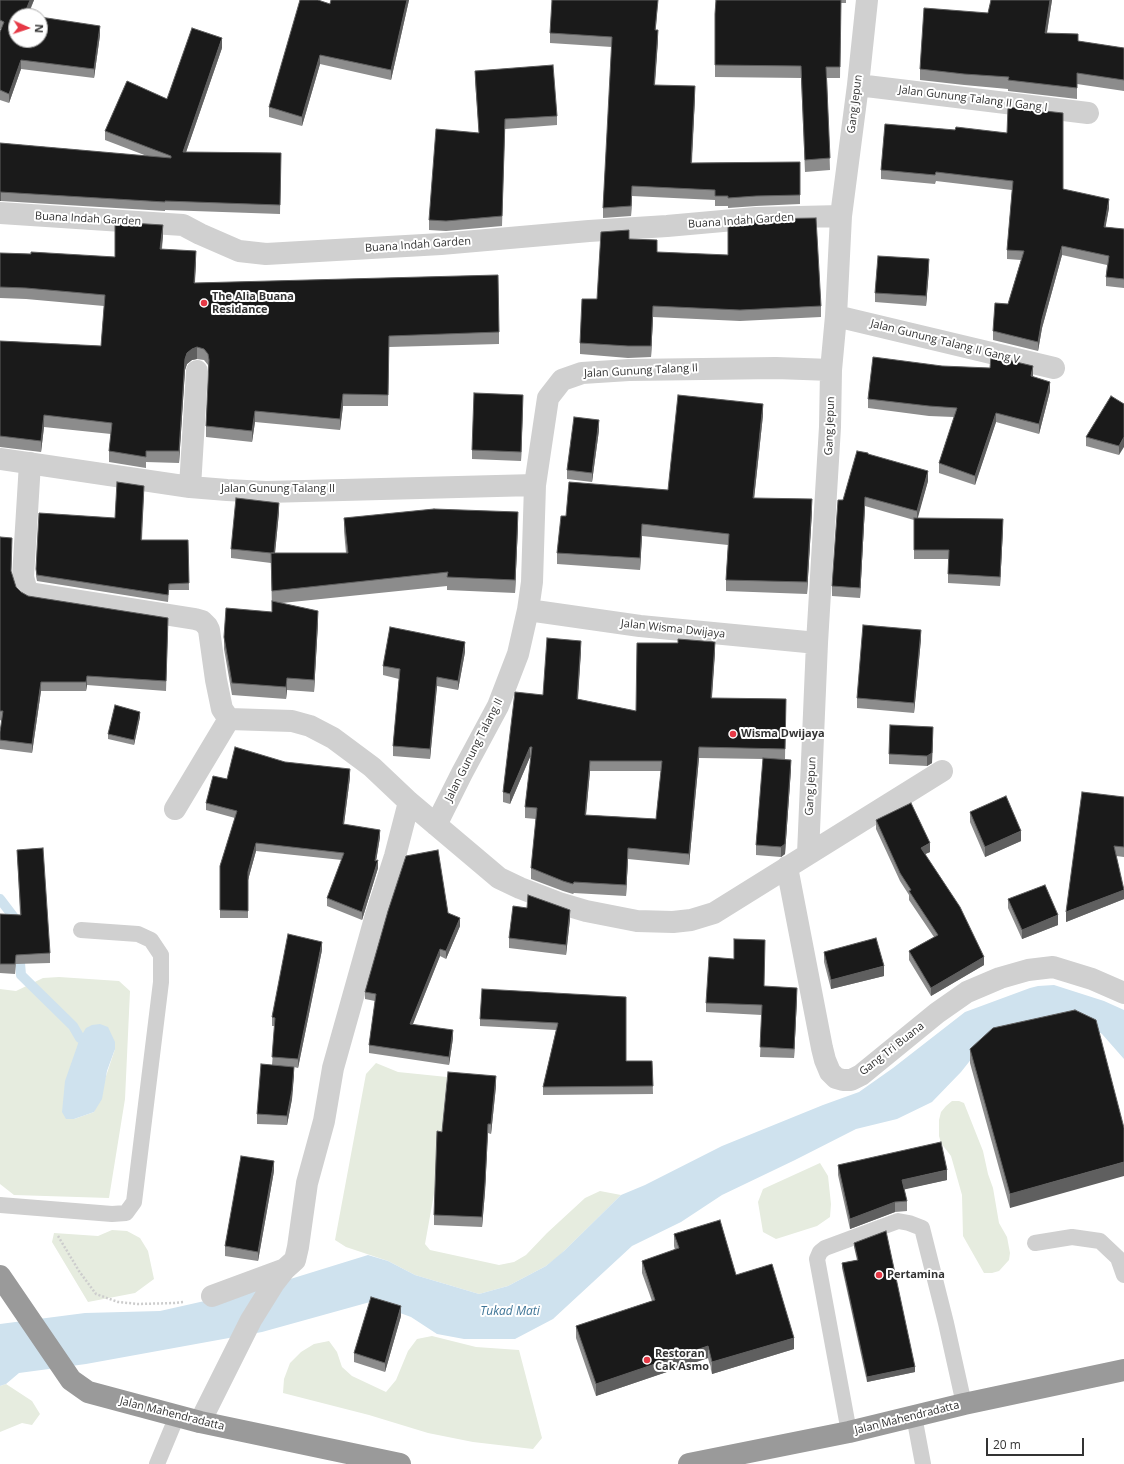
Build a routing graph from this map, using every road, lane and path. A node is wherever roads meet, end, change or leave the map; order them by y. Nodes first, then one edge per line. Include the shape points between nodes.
1 (867, 0) edge
2 (858, 85) junction
3 (1088, 113) dead end
4 (0, 213) edge
5 (841, 216) junction
6 (836, 316) junction
7 (1054, 368) dead end
8 (831, 370) junction
9 (197, 371) dead end
10 (0, 459) edge
11 (30, 463) junction
12 (535, 485) junction
13 (190, 487) junction
14 (528, 610) junction
15 (817, 643) junction
16 (229, 719) junction
17 (942, 771) dead end
18 (409, 802) junction
19 (175, 809) dead end
20 (436, 825) junction
21 (808, 854) junction
22 (787, 867) junction
23 (81, 930) dead end
24 (1124, 993) edge
25 (0, 1205) edge
26 (55, 1231) dead end
27 (1035, 1243) dead end
28 (1124, 1275) edge
29 (0, 1276) edge
30 (280, 1276) junction
31 (212, 1296) joint
32 (1124, 1370) edge
33 (964, 1404) junction
34 (177, 1416) junction
35 (914, 1416) junction
36 (200, 1422) junction
37 (849, 1432) junction
38 (157, 1464) edge
39 (400, 1464) edge
40 (689, 1464) edge
41 (924, 1464) edge

1 - 2 street, Gang Jepun
2 - 3 street, Jalan Gunung Talang II Gang I
2 - 5 street, Gang Jepun
4 - 5 street, Buana Indah Garden via 183,226 239,251 266,254 441,244 756,218
5 - 6 street, Gang Jepun
6 - 7 street, Jalan Gunung Talang II Gang V
6 - 8 street, Gang Jepun
8 - 12 street, Jalan Gunung Talang II via 629,370 582,373 562,380 548,398
8 - 15 street, Gang Jepun
9 - 13 street
10 - 11 street, Jalan Gunung Talang II
11 - 13 street, Jalan Gunung Talang II
11 - 16 street via 23,577 26,588 30,593 202,621 209,630 222,709
12 - 13 street, Jalan Gunung Talang II via 266,492
12 - 14 street, Jalan Gunung Talang II via 532,582
14 - 15 street, Jalan Wisma Dwijaya via 640,626
14 - 20 street, Jalan Gunung Talang II via 518,654 498,706
15 - 21 street, Gang Jepun
16 - 18 street via 292,721 310,726 333,738 372,767
16 - 19 street
17 - 21 street
18 - 20 street
18 - 30 street via 333,1068 324,1121 307,1183 298,1247 294,1260
20 - 22 street via 499,878 559,903 637,921 673,922 714,913
21 - 22 street
22 - 24 street, Gang Tri Buana via 822,1048 830,1072 836,1078 851,1080 861,1075 967,992 1000,978 1028,970 1053,967 1092,979
23 - 25 lane via 138,934 151,940 161,956 161,982 134,1202 126,1213 112,1214
26 - 31 path via 96,1294 118,1302 138,1304 175,1303
27 - 28 lane via 1072,1236 1100,1241 1118,1258
29 - 34 highway, Jalan Mahendradatta via 71,1380 88,1392
30 - 31 street
30 - 36 street via 251,1320
32 - 33 highway, Jalan Mahendradatta
33 - 35 highway, Jalan Mahendradatta
33 - 37 lane via 922,1228 909,1222 898,1221 825,1248 817,1259
34 - 36 highway, Jalan Mahendradatta
34 - 38 lane
35 - 37 highway, Jalan Mahendradatta
35 - 41 lane
36 - 39 highway, Jalan Mahendradatta
37 - 40 highway, Jalan Mahendradatta

